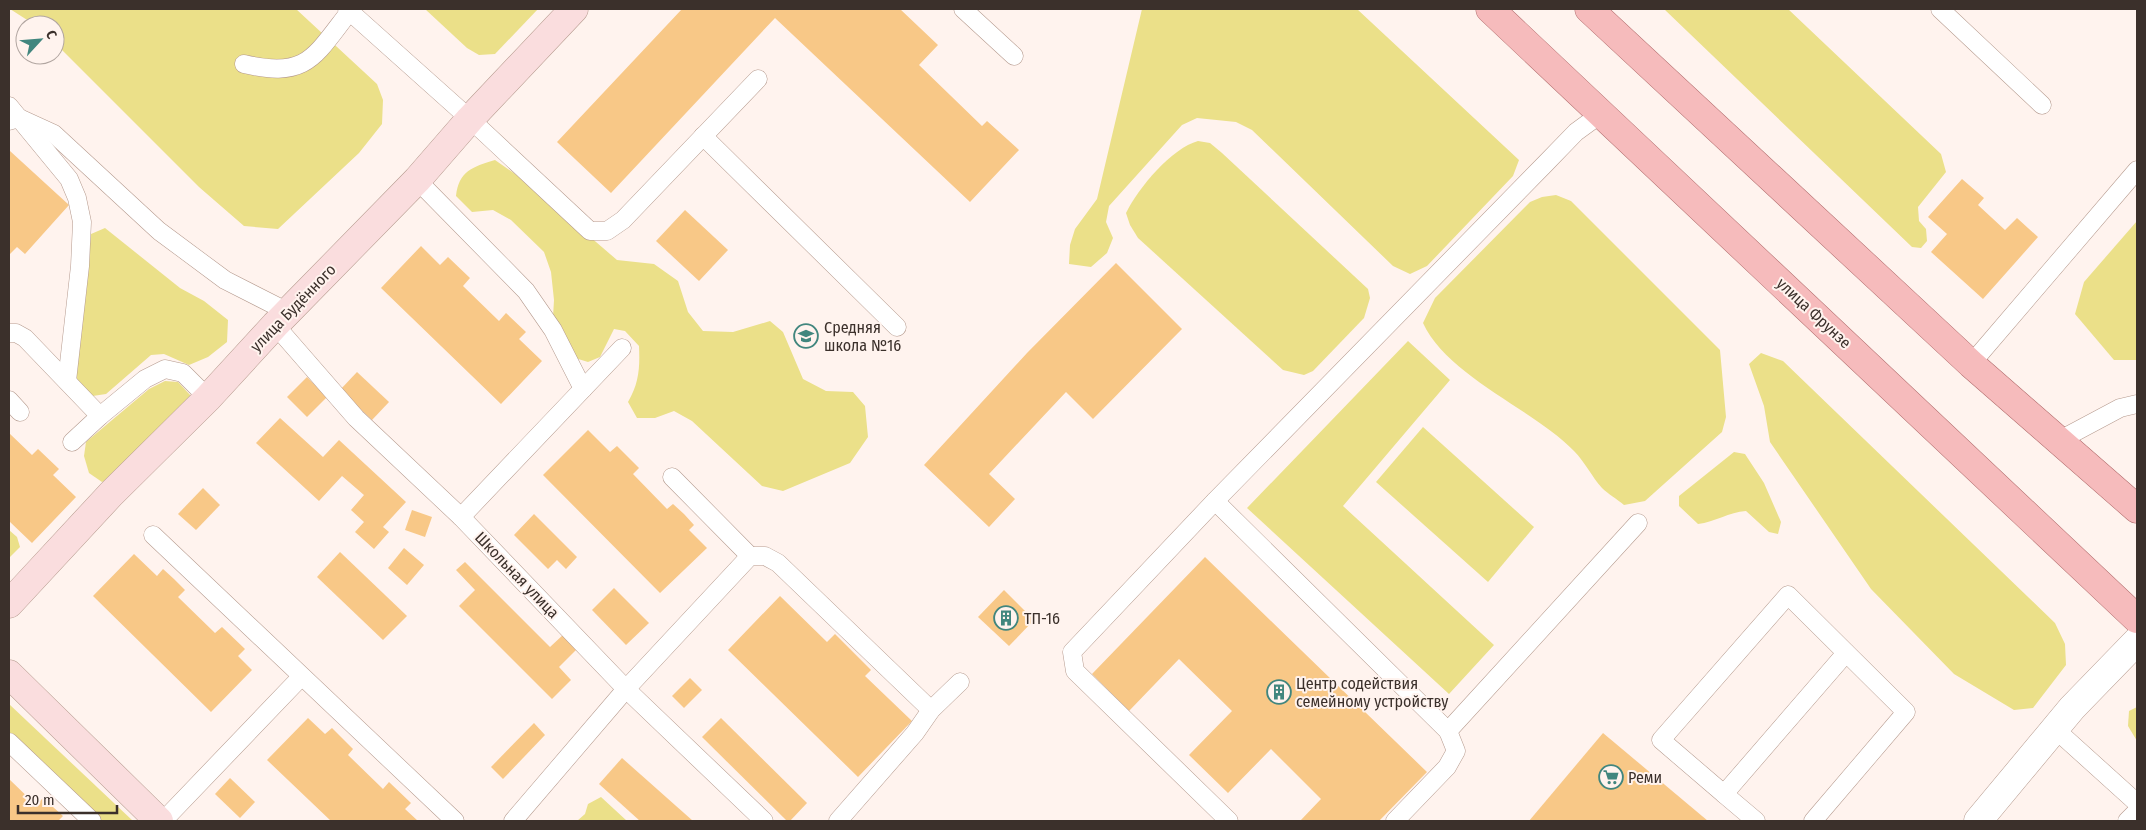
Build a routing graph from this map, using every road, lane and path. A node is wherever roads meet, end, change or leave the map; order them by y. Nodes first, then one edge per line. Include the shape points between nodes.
1 (574, 9) edge
2 (963, 9) edge
3 (1490, 9) edge
4 (1589, 9) edge
5 (1940, 9) edge
6 (349, 10) edge
7 (1014, 56) dead end
8 (244, 64) dead end
9 (758, 79) dead end
10 (2042, 105) dead end
11 (1602, 113) junction
12 (12, 115) edge
13 (470, 119) junction
14 (703, 136) junction
15 (2137, 170) edge
16 (417, 180) junction
17 (281, 318) junction
18 (896, 328) dead end
19 (9, 333) edge
20 (622, 348) dead end
21 (1971, 364) junction
22 (66, 381) junction
23 (583, 389) junction
24 (208, 398) junction
25 (2137, 404) edge
26 (100, 416) junction
27 (2060, 440) junction
28 (72, 442) dead end
29 (672, 477) dead end
30 (1215, 501) junction
31 (2137, 509) edge
32 (461, 516) junction
33 (1638, 523) dead end
34 (153, 535) dead end
35 (750, 556) junction
36 (9, 604) edge
37 (2137, 618) edge
38 (2137, 640) edge
39 (1846, 653) junction
40 (9, 674) edge
41 (301, 677) junction
42 (960, 682) dead end
43 (626, 689) junction
44 (931, 710) junction
45 (2056, 729) junction
46 (1448, 731) junction
47 (9, 742) edge
48 (1724, 794) junction
49 (2137, 803) edge
50 (2137, 811) edge
51 (92, 821) edge
52 (159, 821) edge
53 (163, 821) edge
54 (455, 821) edge
55 (513, 821) edge
56 (764, 821) edge
57 (838, 821) edge
58 (1229, 821) edge
59 (1395, 821) edge
60 (1756, 821) edge
61 (1813, 821) edge
62 (1978, 821) edge
63 (2127, 821) edge

1 - 13 main road, улица Будённого
2 - 7 lane
3 - 11 main road, улица Фрунзе
4 - 21 main road
5 - 10 lane
6 - 8 lane via 308,62 288,69
6 - 13 lane
9 - 14 lane
11 - 30 lane via 1576,132 1544,164
11 - 37 main road, улица Фрунзе
12 - 17 lane via 54,134 159,231
12 - 22 lane via 69,179 82,222
13 - 14 lane via 590,231 607,231 623,220
13 - 16 main road, улица Будённого
14 - 18 lane
15 - 21 lane
16 - 17 main road, улица Будённого
16 - 23 lane via 526,291 553,330
17 - 24 main road, улица Будённого
17 - 32 lane, Школьная улица via 356,418
19 - 22 lane via 25,338
20 - 23 lane
21 - 27 main road via 2028,416
22 - 26 lane
23 - 32 lane
24 - 26 lane via 183,373 166,368 145,379
24 - 36 main road, улица Будённого via 111,494
25 - 27 lane via 2120,408
26 - 28 lane
27 - 31 main road
29 - 35 lane
30 - 46 lane
30 - 58 lane via 1072,652 1075,671
32 - 43 lane, Школьная улица
33 - 46 lane
34 - 41 lane
35 - 43 lane
35 - 44 lane via 765,556 778,564
38 - 45 street
39 - 48 lane
39 - 48 lane via 1788,595 1661,740
39 - 61 lane via 1906,712
40 - 52 main road
41 - 53 lane
41 - 54 lane
42 - 44 lane
43 - 55 lane
43 - 56 lane, Школьная улица
44 - 57 lane via 915,733
45 - 49 lane
45 - 62 street
46 - 59 lane via 1456,751 1448,767
47 - 51 lane
48 - 60 lane
50 - 63 lane

